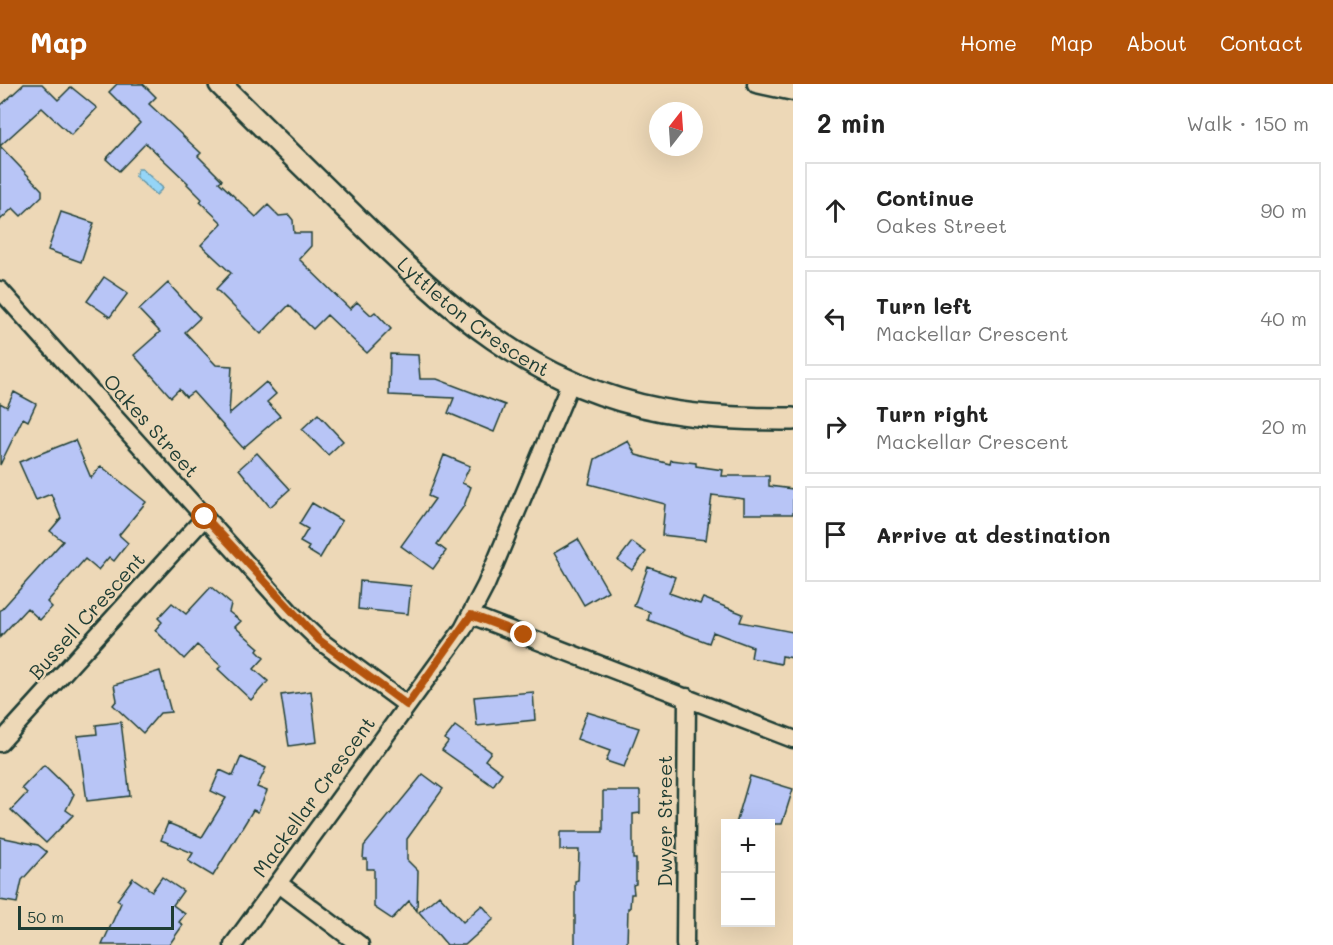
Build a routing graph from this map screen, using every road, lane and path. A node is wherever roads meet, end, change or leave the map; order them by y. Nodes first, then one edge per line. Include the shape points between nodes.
1 (220, 84) edge
2 (756, 84) edge
3 (793, 92) edge
4 (3, 298) edge
5 (571, 382) junction
6 (793, 419) edge
7 (205, 517) junction
8 (471, 615) junction
9 (687, 697) junction
10 (407, 705) junction
11 (793, 739) edge
12 (0, 743) edge
13 (278, 883) junction
14 (233, 945) edge
15 (360, 945) edge
16 (685, 945) edge

1 - 5 street, Lyttleton Crescent via 446,304 493,340
2 - 3 street
4 - 7 street, Oakes Street
5 - 6 street, Lyttleton Crescent via 661,410 722,418
5 - 8 street, Mackellar Crescent
7 - 10 street, Oakes Street via 319,640
7 - 12 street, Bussell Crescent
8 - 9 street
8 - 10 street, Mackellar Crescent
9 - 11 street
9 - 16 street, Dwyer Street
10 - 13 street, Mackellar Crescent
13 - 14 street, Mackellar Crescent
13 - 15 street

